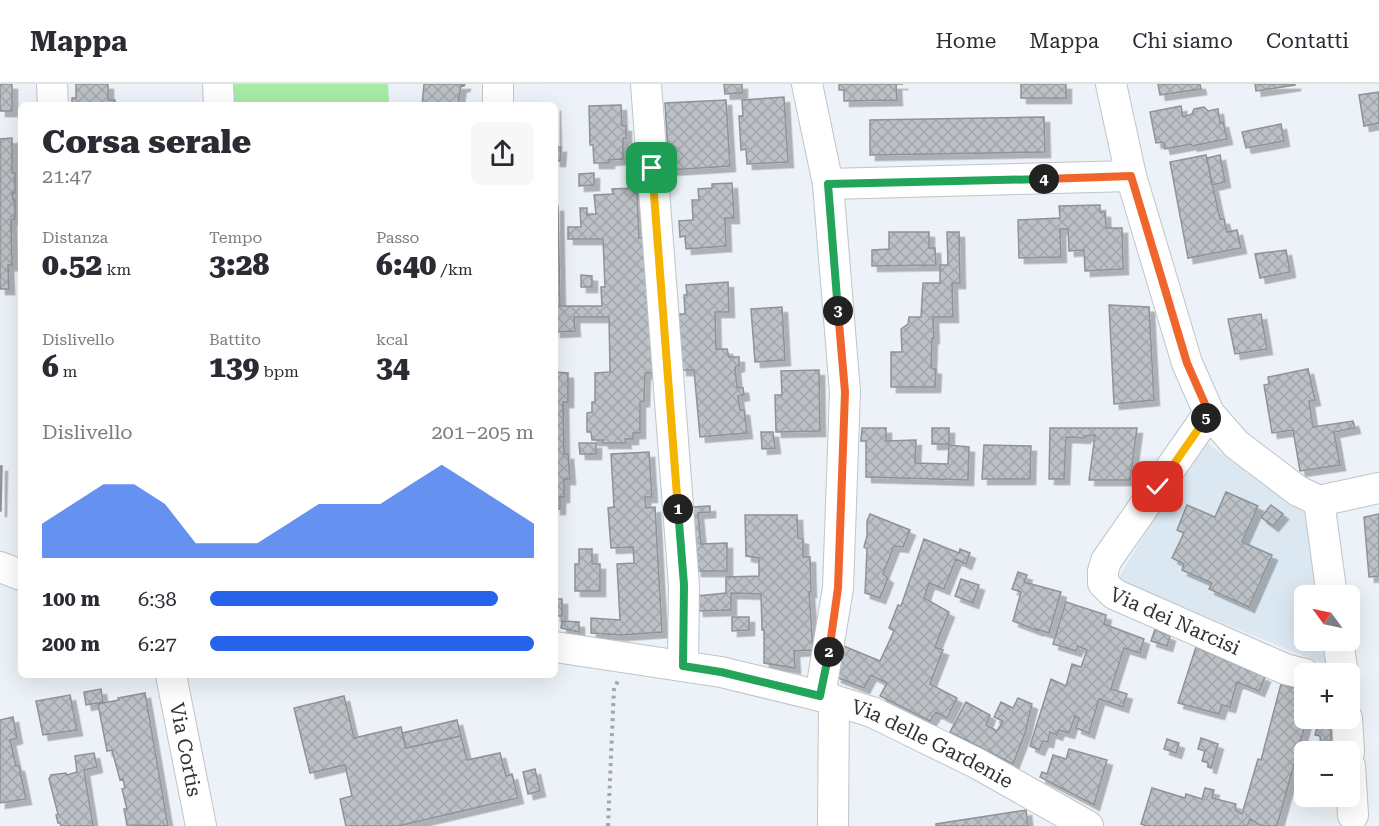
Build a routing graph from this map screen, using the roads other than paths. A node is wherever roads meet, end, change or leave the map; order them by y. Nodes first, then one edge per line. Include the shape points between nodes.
1 (52, 84) edge
2 (218, 84) edge
3 (498, 84) edge
4 (646, 84) edge
5 (807, 84) edge
6 (1111, 84) edge
7 (53, 102) edge
8 (219, 102) edge
9 (498, 102) edge
10 (1131, 176) junction
11 (828, 184) junction
12 (1209, 413) junction
13 (1379, 488) edge
14 (1319, 501) junction
15 (0, 567) edge
16 (18, 573) edge
17 (1330, 585) edge
18 (558, 647) edge
19 (683, 666) junction
20 (1294, 671) edge
21 (172, 678) edge
22 (827, 698) junction
23 (1353, 807) edge
24 (1353, 815) dead end
25 (201, 826) edge
26 (833, 826) edge
27 (1088, 826) edge

1 - 7 street
2 - 8 street
3 - 9 street
4 - 19 street via 684,585
5 - 11 street
6 - 10 street
10 - 11 street
10 - 12 street via 1187,363
11 - 22 street via 845,392 838,588
12 - 14 street via 1236,444 1298,491
12 - 20 street, Via dei Narcisi via 1106,561 1103,583 1114,594
13 - 14 street
14 - 17 street
15 - 16 street
18 - 19 street, Via delle Gardenie
19 - 22 street, Via delle Gardenie
21 - 25 street, Via Cortis
22 - 26 street
22 - 27 street, Via delle Gardenie via 872,712 978,764
23 - 24 street

